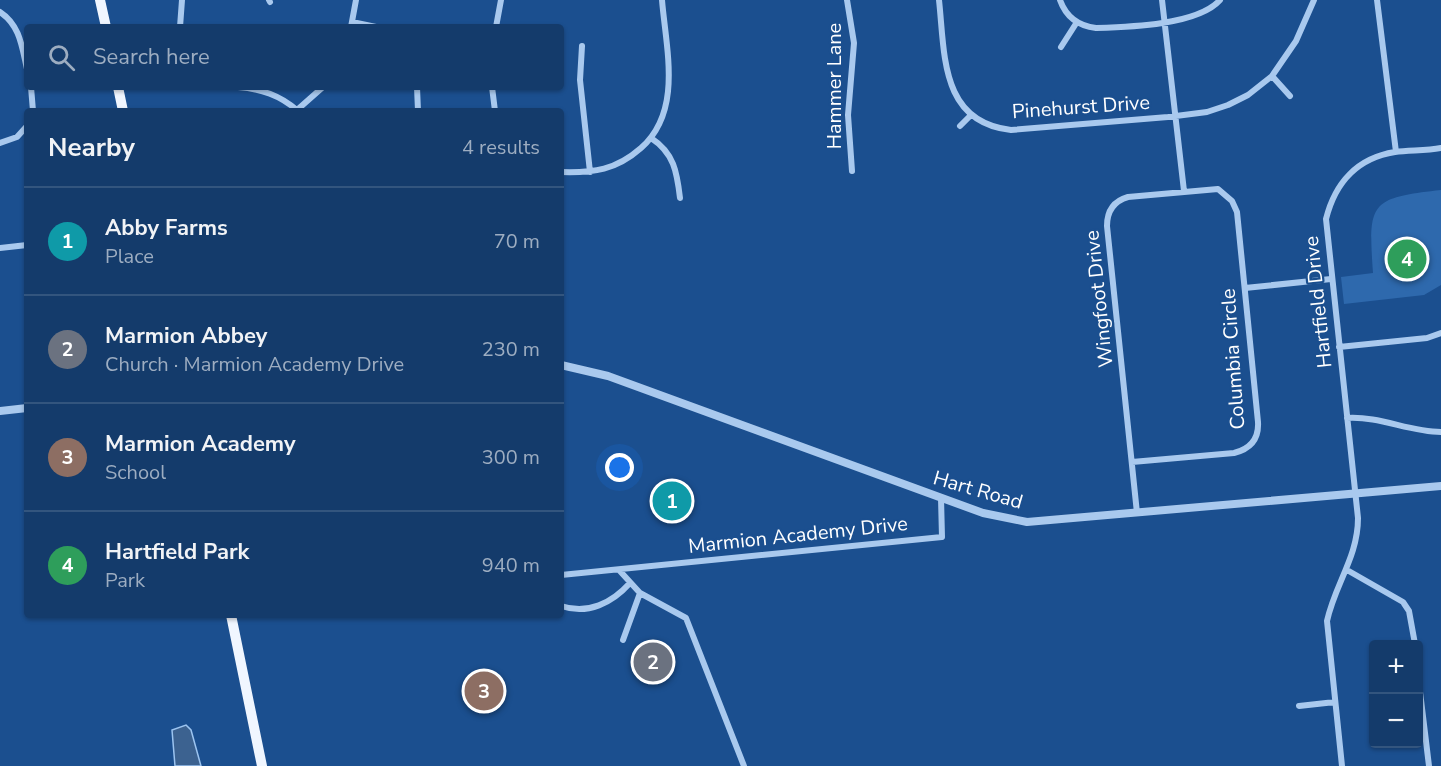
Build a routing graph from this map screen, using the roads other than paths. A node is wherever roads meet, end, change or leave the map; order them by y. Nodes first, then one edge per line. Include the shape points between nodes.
1 (100, 0) edge
2 (183, 0) edge
3 (356, 0) edge
4 (501, 0) edge
5 (662, 0) edge
6 (847, 0) edge
7 (939, 0) edge
8 (1060, 0) edge
9 (1162, 0) edge
10 (1220, 0) edge
11 (1314, 0) edge
12 (1377, 0) edge
13 (0, 12) edge
14 (1165, 21) junction
15 (1077, 22) junction
16 (105, 24) edge
17 (180, 24) edge
18 (352, 24) edge
19 (497, 24) edge
20 (582, 46) dead end
21 (1061, 47) dead end
22 (24, 56) edge
23 (1272, 76) junction
24 (31, 90) edge
25 (119, 90) edge
26 (263, 90) edge
27 (320, 90) edge
28 (417, 90) edge
29 (492, 90) edge
30 (1290, 96) dead end
31 (33, 108) edge
32 (122, 108) edge
33 (294, 108) edge
34 (300, 108) edge
35 (418, 108) edge
36 (495, 108) edge
37 (971, 115) junction
38 (1176, 116) junction
39 (960, 126) dead end
40 (24, 131) edge
41 (651, 138) junction
42 (0, 143) edge
43 (1441, 148) edge
44 (1396, 152) junction
45 (852, 171) dead end
46 (564, 172) edge
47 (590, 172) junction
48 (1184, 191) junction
49 (680, 198) dead end
50 (24, 245) edge
51 (0, 248) edge
52 (1331, 279) junction
53 (1245, 288) junction
54 (1441, 333) edge
55 (1339, 347) junction
56 (564, 366) edge
57 (24, 408) edge
58 (0, 411) edge
59 (1347, 418) junction
60 (1441, 432) edge
61 (1132, 462) junction
62 (1441, 486) edge
63 (1355, 495) junction
64 (941, 498) junction
65 (1137, 513) junction
66 (619, 570) junction
67 (1347, 570) junction
68 (564, 575) edge
69 (630, 583) junction
70 (640, 593) junction
71 (564, 607) edge
72 (232, 618) edge
73 (623, 640) dead end
74 (1414, 640) edge
75 (1421, 694) edge
76 (1335, 702) junction
77 (1299, 705) dead end
78 (262, 766) edge
79 (744, 766) edge
80 (1342, 766) edge
81 (1429, 766) edge

1 - 16 main road
2 - 17 street
3 - 18 street
4 - 19 street
5 - 41 street via 669,85 665,112
6 - 45 street, Hammer Lane via 854,43 848,115
7 - 37 street, Pinehurst Drive via 950,87
8 - 15 street
9 - 14 street
10 - 14 street via 1198,16
11 - 23 street, Pinehurst Drive via 1296,41
12 - 44 street
13 - 22 street via 19,33
14 - 15 street via 1096,28
14 - 38 street
15 - 21 street
20 - 47 street via 580,80
23 - 30 street
23 - 38 street, Pinehurst Drive via 1228,105
24 - 31 street
25 - 32 main road
26 - 33 street
27 - 34 street
28 - 35 street
29 - 36 street
37 - 38 street, Pinehurst Drive via 989,125 1011,130
37 - 39 street
38 - 48 street
40 - 42 street
41 - 47 street via 628,159 609,169
41 - 49 street via 665,147 676,167
43 - 44 street, Hartfield Drive
44 - 52 street, Hartfield Drive via 1379,155 1357,167 1333,195 1326,232
46 - 47 street
48 - 53 street, Columbia Circle via 1214,188 1232,201 1237,212
48 - 61 street, Wingfoot Drive via 1128,197 1116,202 1108,215
50 - 51 street
52 - 53 street
52 - 55 street, Hartfield Drive
53 - 61 street, Columbia Circle via 1258,422 1254,442 1234,453
54 - 55 street via 1427,338
55 - 59 street, Hartfield Drive
56 - 64 street, Hart Road via 608,376
57 - 58 street
59 - 60 street via 1372,418
59 - 63 street, Hartfield Drive
61 - 65 street, Wingfoot Drive
62 - 63 street, Hart Road
63 - 65 street, Hart Road
63 - 67 street, Hartfield Drive via 1358,535
64 - 65 street, Hart Road via 983,513 1027,522
64 - 66 street, Marmion Academy Drive via 942,537
66 - 68 street, Marmion Academy Drive
66 - 69 street
67 - 74 street via 1403,602 1409,611
67 - 76 street, Hartfield Drive via 1331,601 1327,621
69 - 70 street
69 - 71 street via 612,600 590,609
70 - 73 street
70 - 79 street via 686,618
72 - 78 main road
75 - 81 street
76 - 77 street
76 - 80 street, Hartfield Drive

